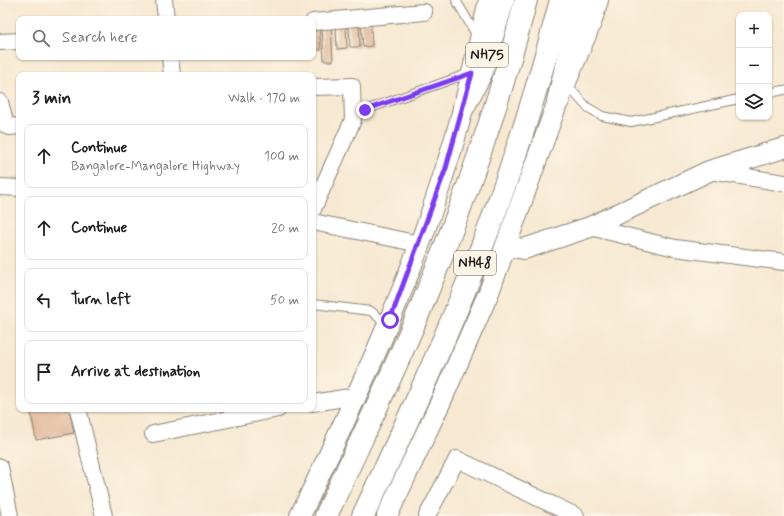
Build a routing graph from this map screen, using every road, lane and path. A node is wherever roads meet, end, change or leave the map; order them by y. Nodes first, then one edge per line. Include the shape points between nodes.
1 (164, 0) edge
2 (456, 0) edge
3 (489, 0) edge
4 (503, 0) edge
5 (526, 0) edge
6 (561, 0) edge
7 (582, 0) edge
8 (598, 0) edge
9 (424, 12) dead end
10 (166, 16) edge
11 (316, 22) edge
12 (16, 41) edge
13 (479, 41) junction
14 (0, 42) edge
15 (170, 60) edge
16 (172, 72) edge
17 (472, 73) junction
18 (316, 87) edge
19 (784, 90) edge
20 (562, 92) junction
21 (772, 92) edge
22 (736, 100) edge
23 (0, 102) edge
24 (464, 106) junction
25 (354, 110) junction
26 (16, 126) edge
27 (784, 148) edge
28 (709, 171) junction
29 (784, 183) edge
30 (0, 186) edge
31 (16, 188) edge
32 (316, 202) edge
33 (316, 223) edge
34 (590, 226) junction
35 (420, 244) junction
36 (506, 246) junction
37 (784, 262) edge
38 (316, 304) edge
39 (388, 325) junction
40 (356, 396) junction
41 (316, 403) edge
42 (79, 412) edge
43 (263, 412) edge
44 (153, 434) dead end
45 (0, 467) edge
46 (10, 516) edge
47 (104, 516) edge
48 (300, 516) edge
49 (326, 516) edge
50 (362, 516) edge
51 (387, 516) edge
52 (427, 516) edge
53 (576, 516) edge

1 - 10 street
2 - 13 lane
3 - 13 street
4 - 24 highway, NH75 via 482,71
5 - 49 highway, NH48 via 464,197 419,312
6 - 50 highway, NH48 via 546,59 490,226 436,358
7 - 20 highway
8 - 20 street
9 - 11 street
12 - 14 street
13 - 17 street
15 - 16 street
17 - 24 street
17 - 25 lane via 365,110
18 - 25 street via 352,86
19 - 21 lane
20 - 22 lane via 602,116 631,122
20 - 36 street
23 - 26 street via 6,125
24 - 35 street, NH75
25 - 32 street via 354,120
27 - 28 street
28 - 29 street
28 - 34 street
30 - 31 street
33 - 35 street
34 - 36 street via 524,249
34 - 37 street via 675,248
35 - 39 street, NH75
36 - 51 street via 483,306
38 - 39 lane via 371,311
39 - 40 street, NH75
40 - 41 street
40 - 48 street, NH75
42 - 47 street
43 - 44 street
45 - 46 street
52 - 53 street via 457,459

